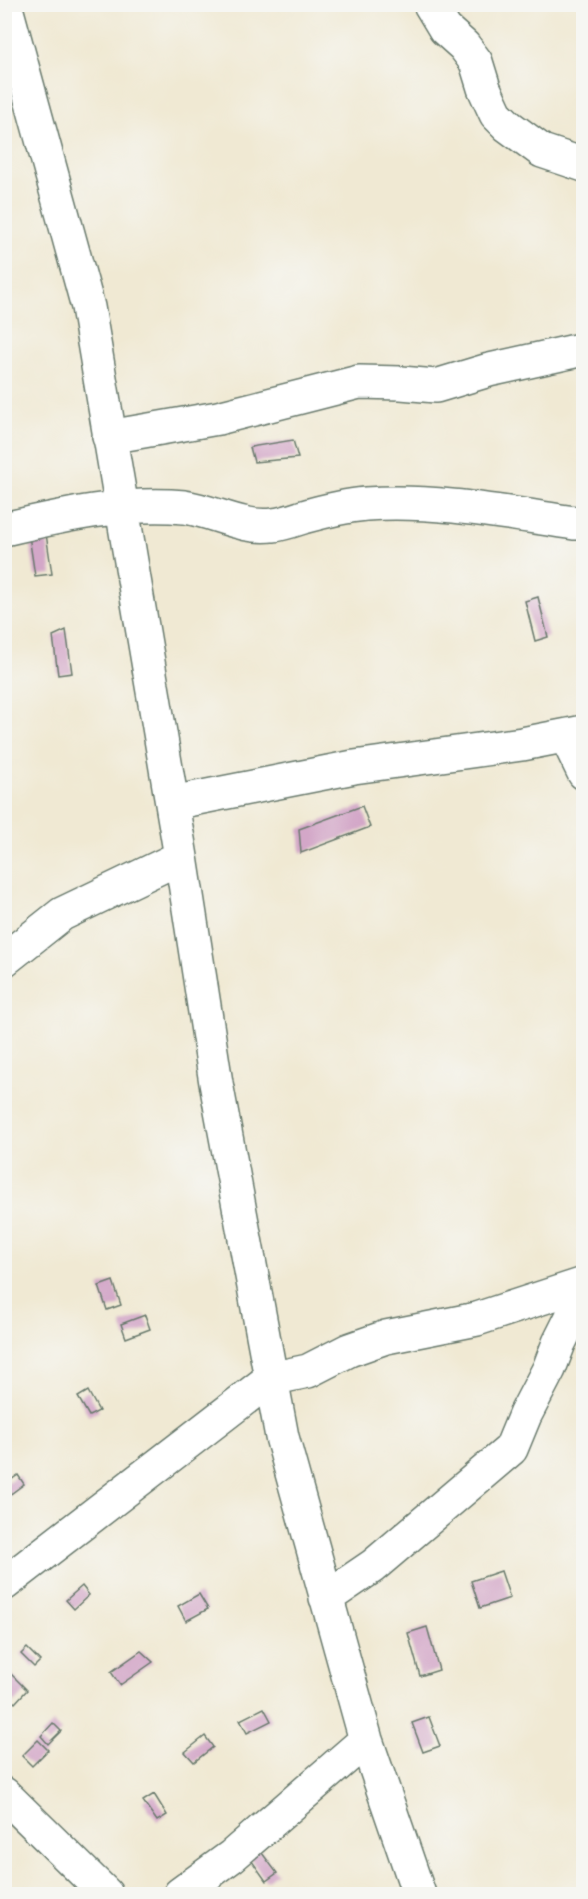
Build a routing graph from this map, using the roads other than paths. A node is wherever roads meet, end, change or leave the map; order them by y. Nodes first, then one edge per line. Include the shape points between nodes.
1 (5, 4) edge
2 (430, 4) edge
3 (584, 165) edge
4 (584, 349) edge
5 (110, 437) junction
6 (121, 507) junction
7 (584, 522) edge
8 (4, 529) edge
9 (575, 734) edge
10 (584, 773) edge
11 (172, 803) junction
12 (182, 857) junction
13 (4, 960) edge
14 (584, 1284) edge
15 (584, 1302) edge
16 (270, 1379) junction
17 (4, 1584) edge
18 (327, 1598) junction
19 (366, 1740) junction
20 (4, 1794) edge
21 (106, 1894) edge
22 (180, 1894) edge
23 (419, 1894) edge

1 - 5 street via 88,307
2 - 3 street via 445,29 476,62 496,114 542,151
4 - 5 street via 436,386 359,382 218,418
5 - 6 street
6 - 7 street via 183,507 249,525 273,525 331,509 397,504
6 - 8 street
6 - 11 street
9 - 10 street
9 - 11 street via 354,767
11 - 12 street
12 - 13 street via 62,914
12 - 16 street via 216,1083
14 - 16 street via 477,1319 386,1337 308,1371
15 - 18 street via 559,1343 511,1449 381,1559
16 - 17 street
16 - 18 street
18 - 19 street
19 - 22 street via 232,1856
19 - 23 street
20 - 21 street

